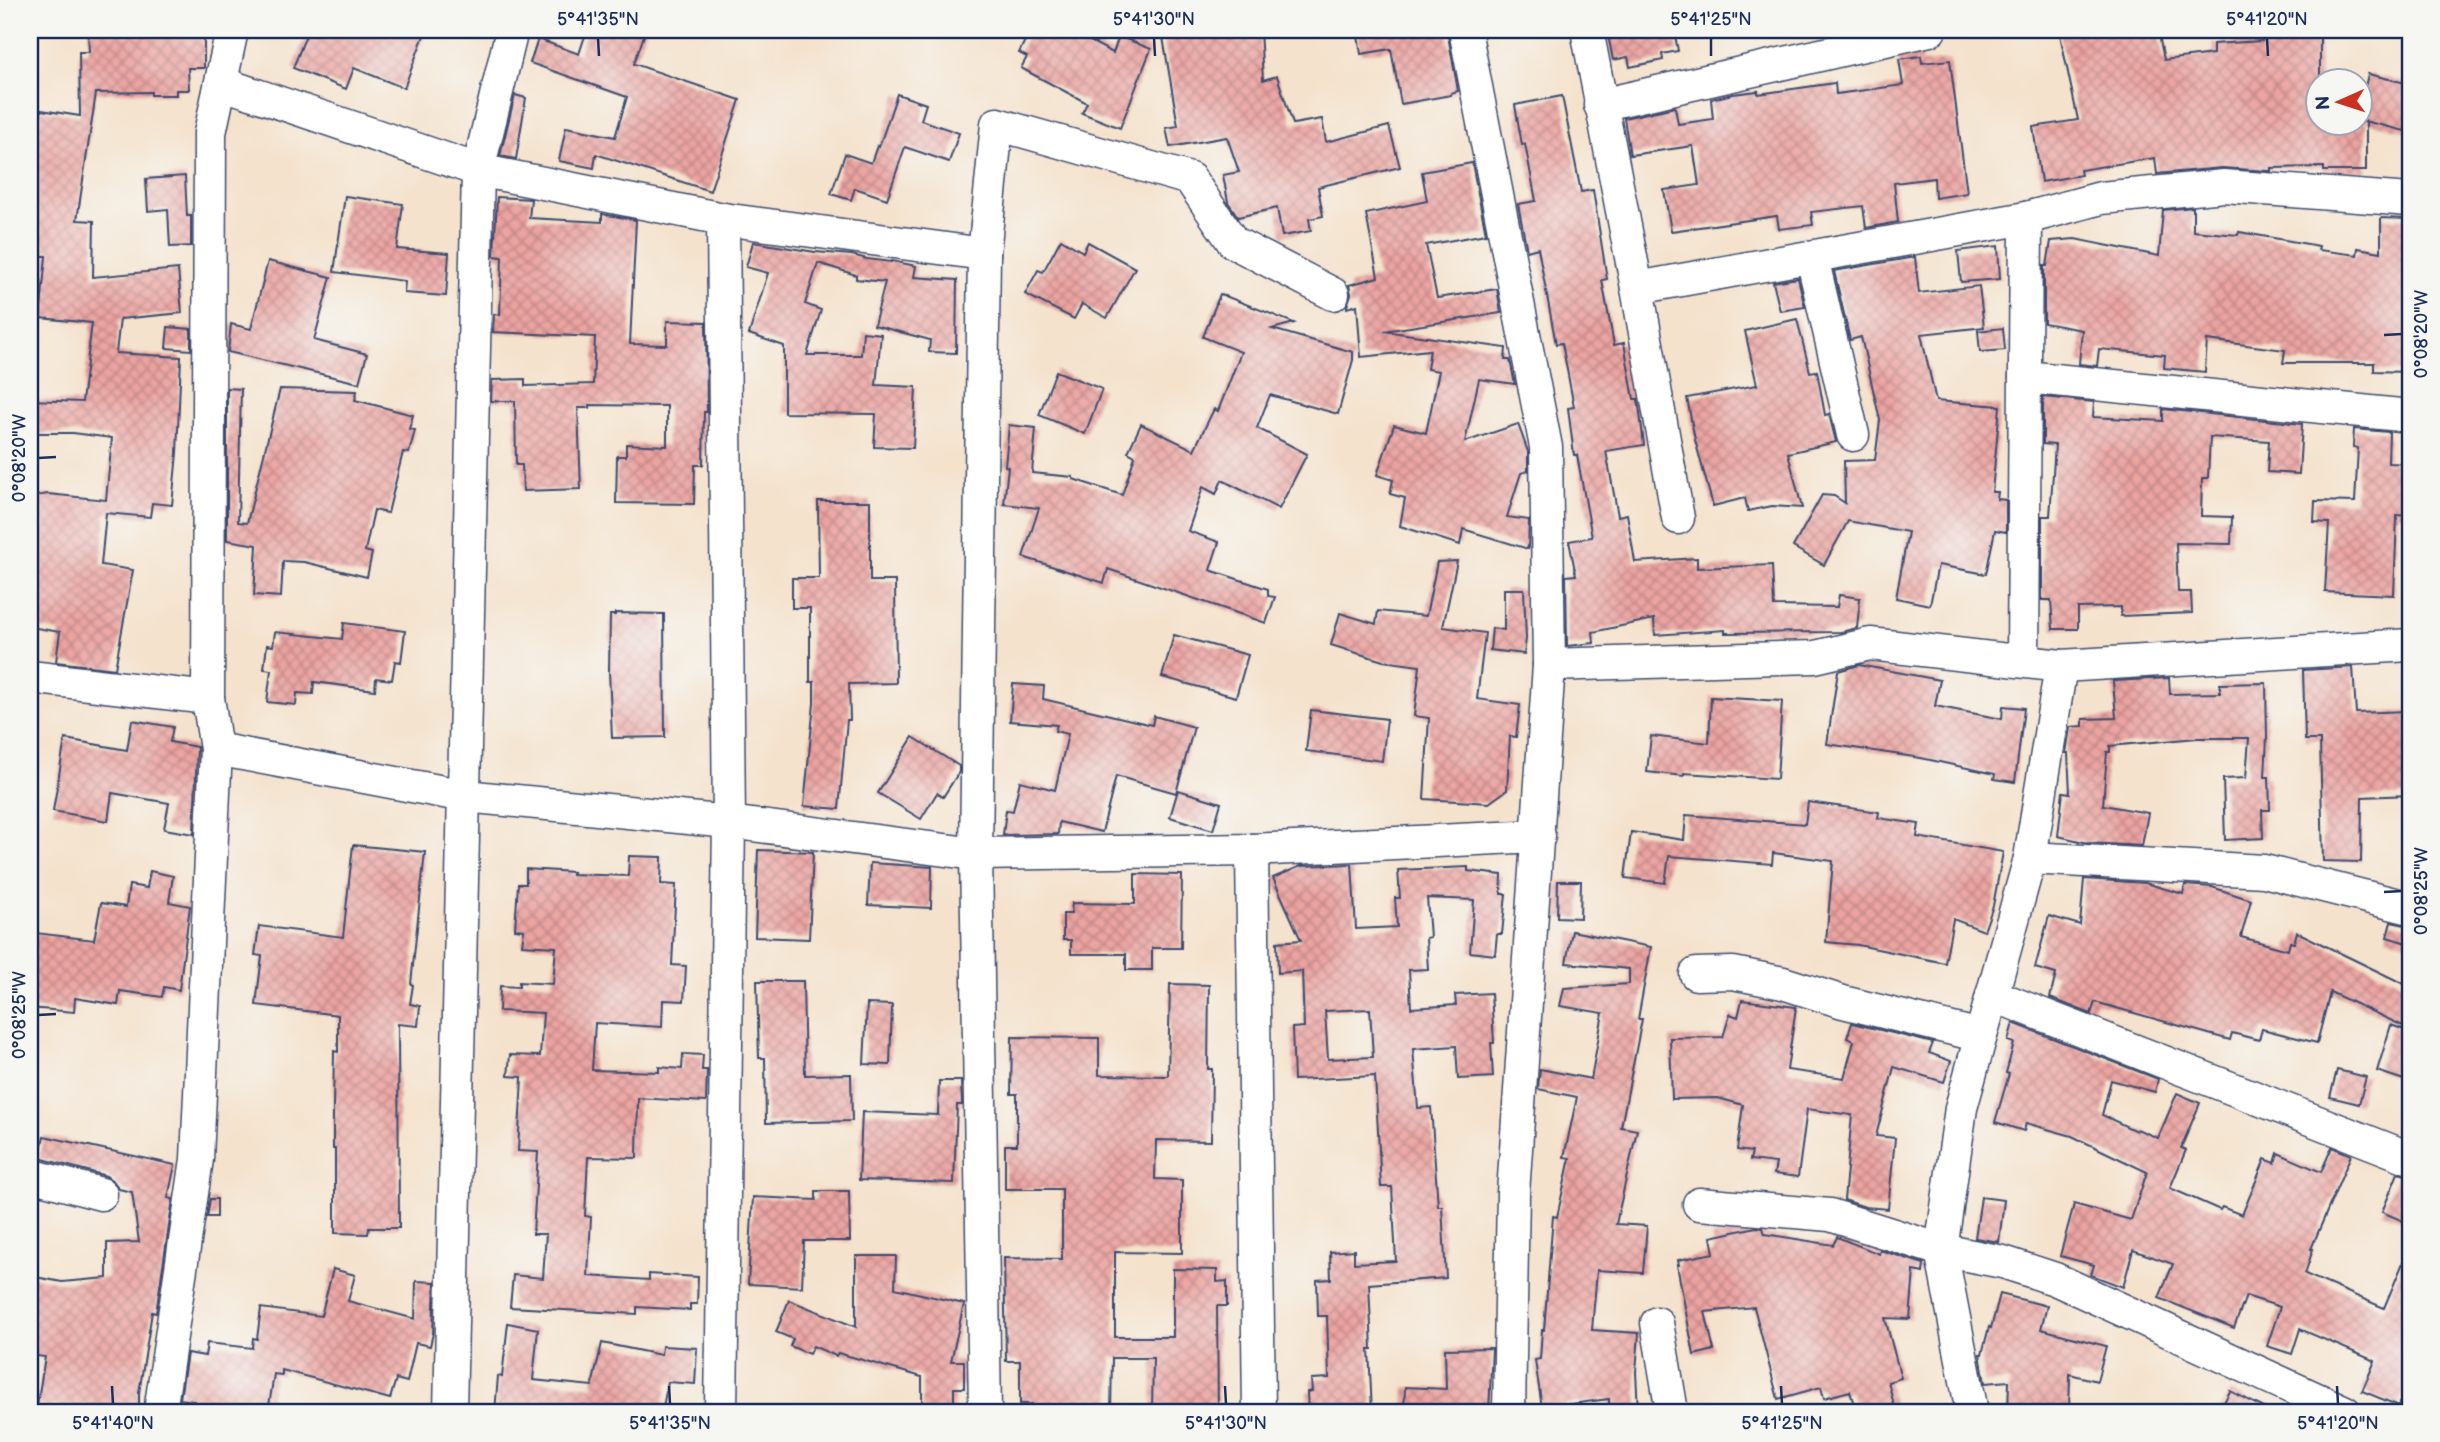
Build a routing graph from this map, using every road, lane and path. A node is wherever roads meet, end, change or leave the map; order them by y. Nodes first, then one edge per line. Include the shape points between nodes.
1 (232, 30) edge
2 (513, 30) edge
3 (1465, 30) edge
4 (1587, 30) edge
5 (1930, 30) edge
6 (1820, 41) edge
7 (221, 83) junction
8 (1600, 105) junction
9 (478, 170) junction
10 (2410, 200) edge
11 (2026, 218) junction
12 (723, 219) junction
13 (984, 254) junction
14 (1812, 257) junction
15 (1637, 288) junction
16 (1333, 295) dead end
17 (2025, 377) junction
18 (2410, 416) edge
19 (1853, 435) dead end
20 (1678, 517) dead end
21 (2410, 645) edge
22 (2024, 661) junction
23 (1549, 665) junction
24 (2061, 666) junction
25 (30, 677) edge
26 (208, 698) junction
27 (216, 749) junction
28 (465, 796) junction
29 (729, 822) junction
30 (1539, 836) junction
31 (1252, 850) junction
32 (976, 854) junction
33 (2030, 858) junction
34 (2410, 908) edge
35 (1696, 974) dead end
36 (1992, 995) junction
37 (1981, 1036) junction
38 (2410, 1158) edge
39 (30, 1175) edge
40 (101, 1194) dead end
41 (1699, 1204) dead end
42 (1941, 1250) junction
43 (1657, 1324) dead end
44 (160, 1412) edge
45 (450, 1412) edge
46 (721, 1412) edge
47 (985, 1412) edge
48 (1259, 1412) edge
49 (1509, 1412) edge
50 (1672, 1412) edge
51 (1972, 1412) edge
52 (2345, 1412) edge

1 - 7 street
2 - 9 street
3 - 23 street via 1546,447
4 - 8 street
5 - 6 street
6 - 8 street
7 - 9 street
7 - 26 street via 210,134
8 - 15 street
9 - 12 street
9 - 28 street
10 - 11 street via 2224,186 2101,198
11 - 14 street
11 - 17 street
12 - 13 street
12 - 29 street
13 - 16 street via 997,124 1190,179 1233,242
13 - 32 street
14 - 15 street
14 - 19 street
15 - 20 street
17 - 18 street
17 - 22 street
21 - 24 street
22 - 23 street via 1870,644 1815,657
22 - 24 street
23 - 30 street
24 - 33 street
25 - 26 street
26 - 27 street
27 - 28 street
27 - 44 street via 197,1159
28 - 29 street
28 - 45 street
29 - 32 street
29 - 46 street
30 - 31 street
30 - 49 street via 1513,1194
31 - 32 street
31 - 48 street
32 - 47 street
33 - 34 street via 2264,871
33 - 36 street
35 - 37 street via 1733,973
36 - 37 street
36 - 38 street
37 - 42 street via 1961,1108
39 - 40 street
41 - 42 street via 1830,1215
42 - 51 street
42 - 52 street via 2003,1262 2055,1279
43 - 50 street

